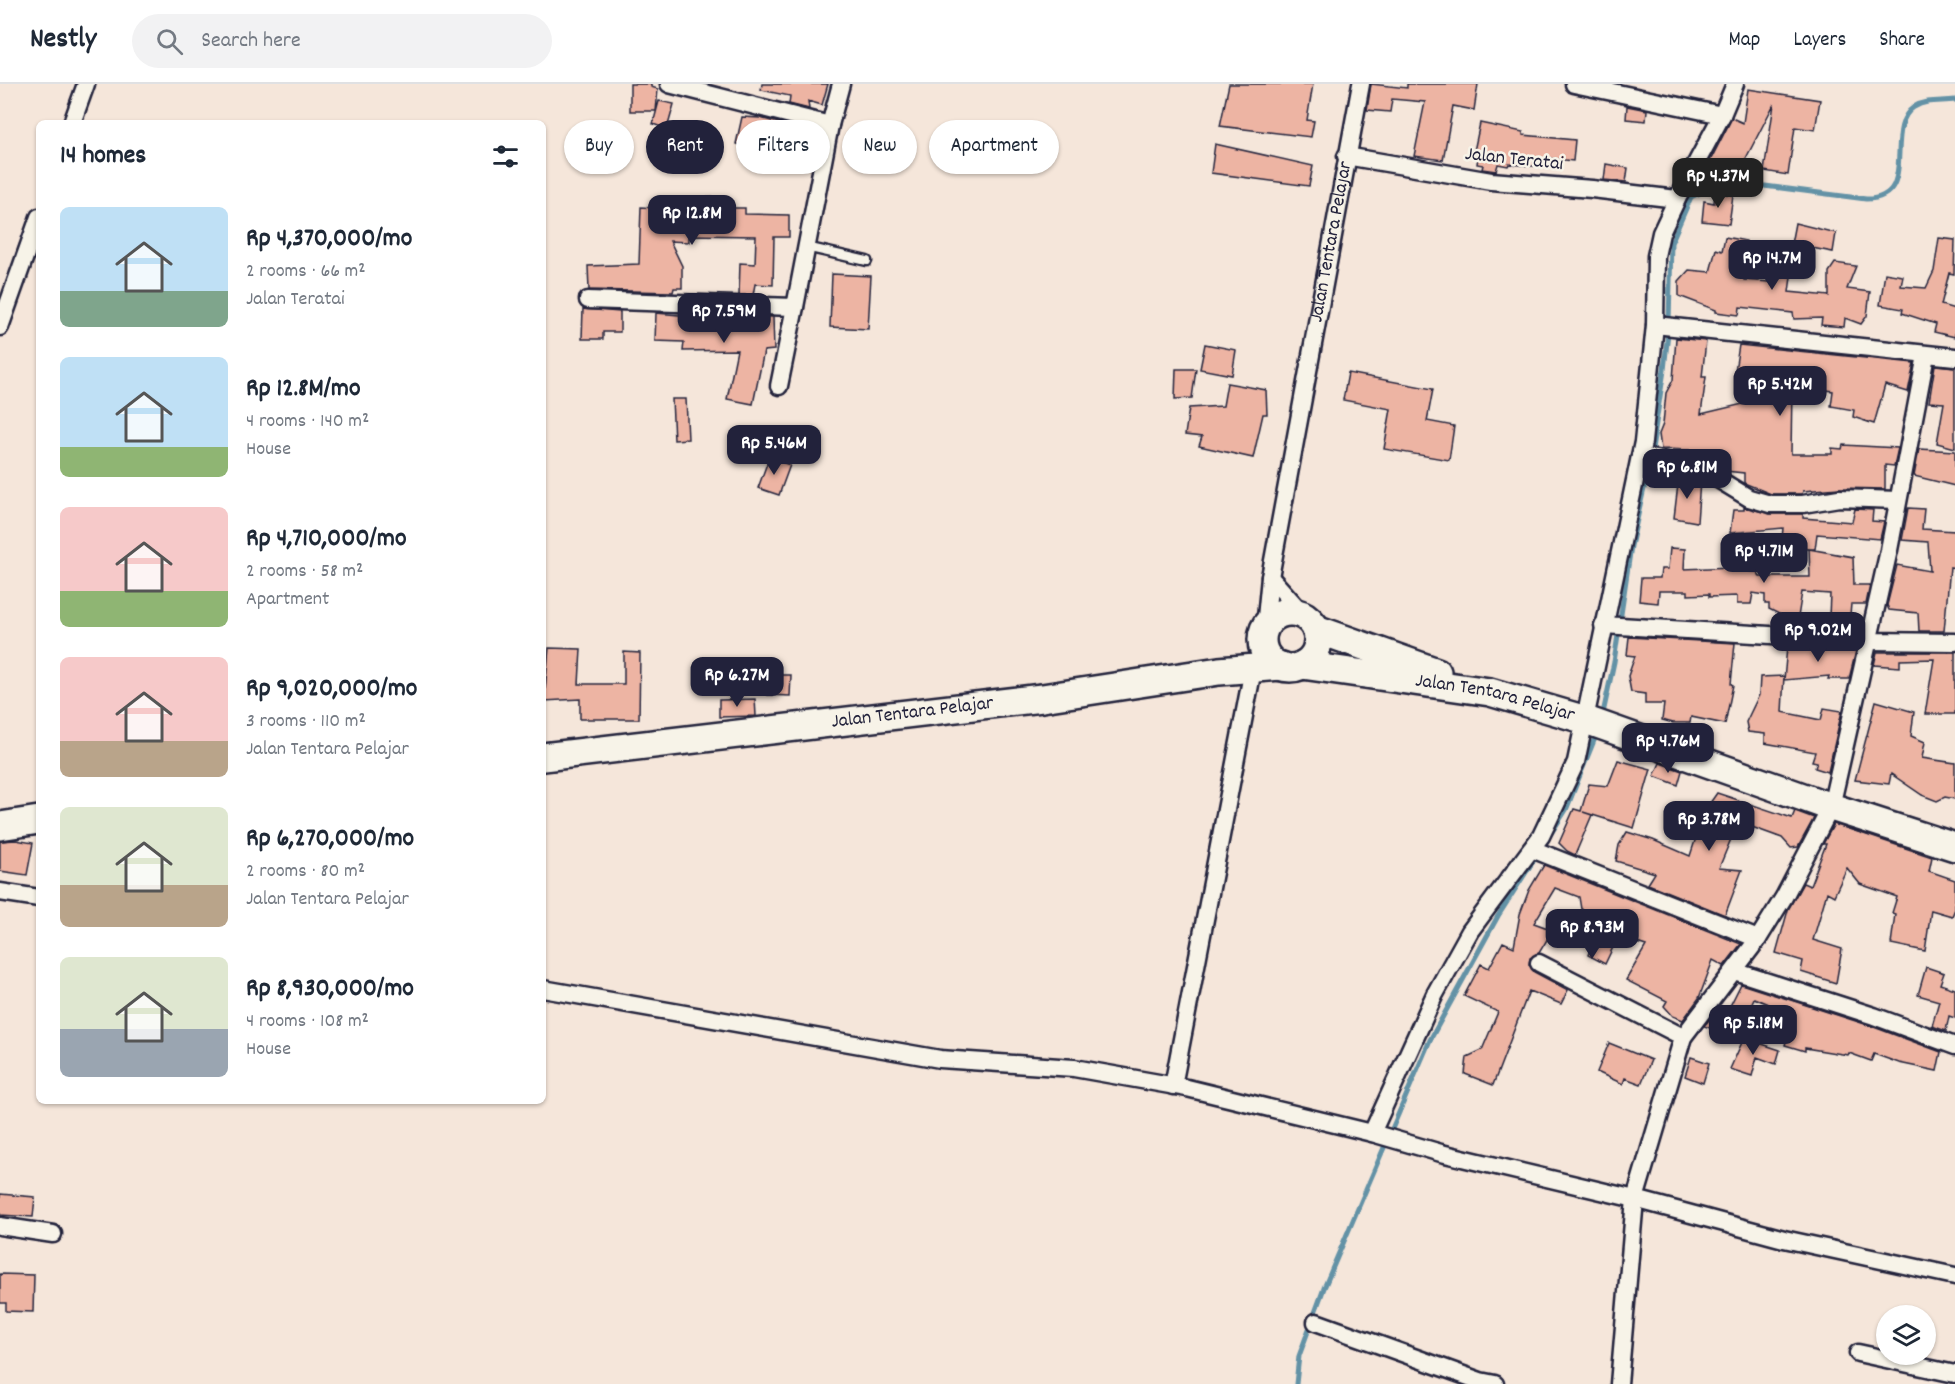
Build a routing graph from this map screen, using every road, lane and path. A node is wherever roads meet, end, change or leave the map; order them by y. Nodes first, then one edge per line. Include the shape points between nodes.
1 (86, 84) edge
2 (669, 84) edge
3 (842, 84) edge
4 (1360, 84) edge
5 (1574, 84) edge
6 (1735, 84) edge
7 (1722, 115) junction
8 (73, 120) edge
9 (810, 120) edge
10 (830, 125) edge
11 (1347, 156) junction
12 (820, 174) edge
13 (1677, 199) junction
14 (36, 225) edge
15 (806, 248) junction
16 (867, 261) dead end
17 (588, 300) dead end
18 (795, 307) junction
19 (1664, 326) junction
20 (0, 327) edge
21 (1926, 355) junction
22 (1955, 357) edge
23 (779, 386) dead end
24 (1647, 457) junction
25 (1898, 500) junction
26 (1270, 577) junction
27 (1310, 622) junction
28 (1609, 625) junction
29 (1264, 634) junction
30 (1869, 641) junction
31 (1955, 642) edge
32 (1292, 665) junction
33 (1253, 669) junction
34 (1219, 671) junction
35 (1490, 692) junction
36 (1594, 723) junction
37 (546, 757) edge
38 (1831, 807) junction
39 (36, 820) edge
40 (0, 826) edge
41 (1955, 847) edge
42 (1535, 850) junction
43 (0, 892) edge
44 (36, 898) edge
45 (1758, 939) junction
46 (1539, 963) dead end
47 (1734, 970) junction
48 (546, 990) edge
49 (1683, 1037) junction
50 (1955, 1046) edge
51 (1173, 1086) junction
52 (1378, 1134) junction
53 (1635, 1199) junction
54 (0, 1226) edge
55 (53, 1234) dead end
56 (1955, 1276) edge
57 (1316, 1322) dead end
58 (1858, 1353) dead end
59 (1955, 1374) edge
60 (1496, 1384) edge
61 (1619, 1384) edge

1 - 8 street
2 - 9 street
3 - 10 street
4 - 11 street, Jalan Tentara Pelajar
5 - 7 street
6 - 7 street
7 - 13 street
11 - 13 street, Jalan Teratai via 1491,181
11 - 26 street, Jalan Tentara Pelajar
12 - 15 street
13 - 19 street via 1661,233 1656,256
14 - 20 street
15 - 16 lane
15 - 18 street
17 - 18 street
18 - 23 street
19 - 21 street
19 - 24 street
21 - 22 street
21 - 25 street
24 - 25 street via 1697,469 1749,498 1770,504 1839,498
24 - 28 street
25 - 30 street
26 - 27 street
26 - 29 street, Jalan Tentara Pelajar
27 - 29 highway via 1295,612 1277,615
27 - 32 highway via 1318,646 1315,654
27 - 35 highway
28 - 30 street
28 - 36 street
29 - 32 highway via 1268,656
29 - 34 highway via 1243,657
30 - 31 street
30 - 38 street
32 - 33 highway, Jalan Tentara Pelajar
32 - 35 highway, Jalan Tentara Pelajar
33 - 34 highway, Jalan Tentara Pelajar
33 - 51 street
34 - 37 highway, Jalan Tentara Pelajar via 1030,699
35 - 36 highway, Jalan Tentara Pelajar
36 - 38 highway, Jalan Tentara Pelajar
36 - 42 street
38 - 41 highway, Jalan Tentara Pelajar
38 - 45 street
39 - 40 highway
42 - 45 street
42 - 52 street via 1470,931 1435,994
43 - 44 street
45 - 47 street
46 - 49 street
47 - 49 street
47 - 50 street
48 - 51 street via 940,1059 1074,1068
49 - 53 street
51 - 52 street
52 - 53 street
53 - 56 street via 1784,1239
53 - 61 street
54 - 55 street
57 - 60 street
58 - 59 street

